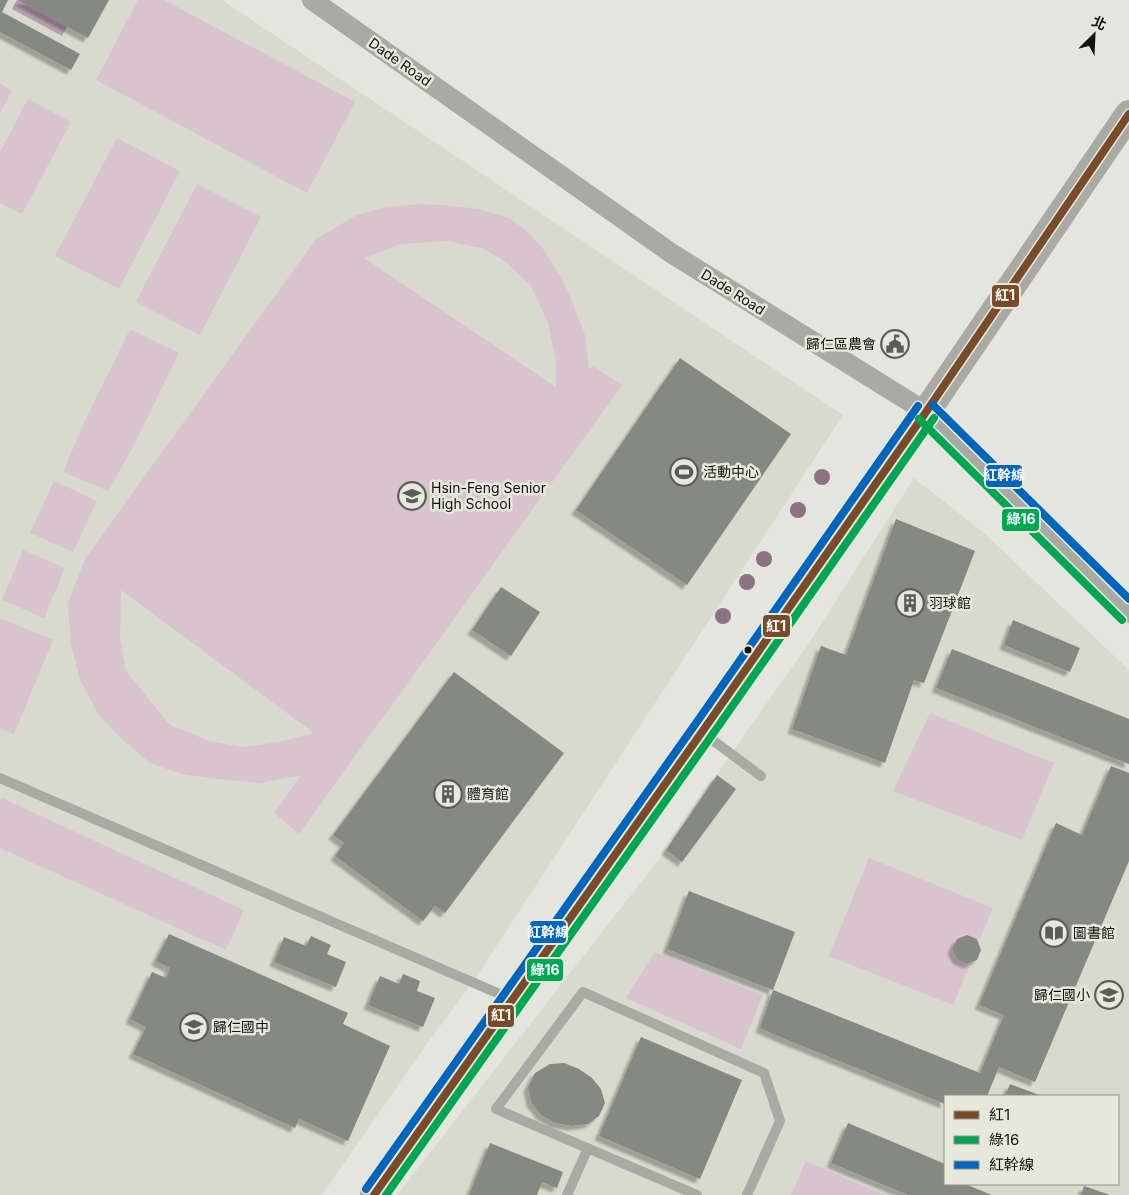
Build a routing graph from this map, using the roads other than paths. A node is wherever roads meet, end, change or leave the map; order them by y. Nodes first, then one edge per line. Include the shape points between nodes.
1 (312, 0) edge
2 (1129, 114) edge
3 (926, 412) junction
4 (1129, 613) edge
5 (702, 732) junction
6 (761, 776) dead end
7 (0, 778) edge
8 (512, 1000) junction
9 (588, 1148) junction
10 (374, 1195) edge
11 (567, 1195) edge
12 (697, 1195) edge
13 (747, 1195) edge

1 - 3 street, Dade Road via 671,252
2 - 3 street
3 - 4 street, Dade Road
3 - 5 street
5 - 6 lane
5 - 8 street
7 - 8 lane
8 - 10 street
9 - 11 lane
9 - 12 lane
9 - 13 lane via 496,1109 583,992 764,1073 780,1121

